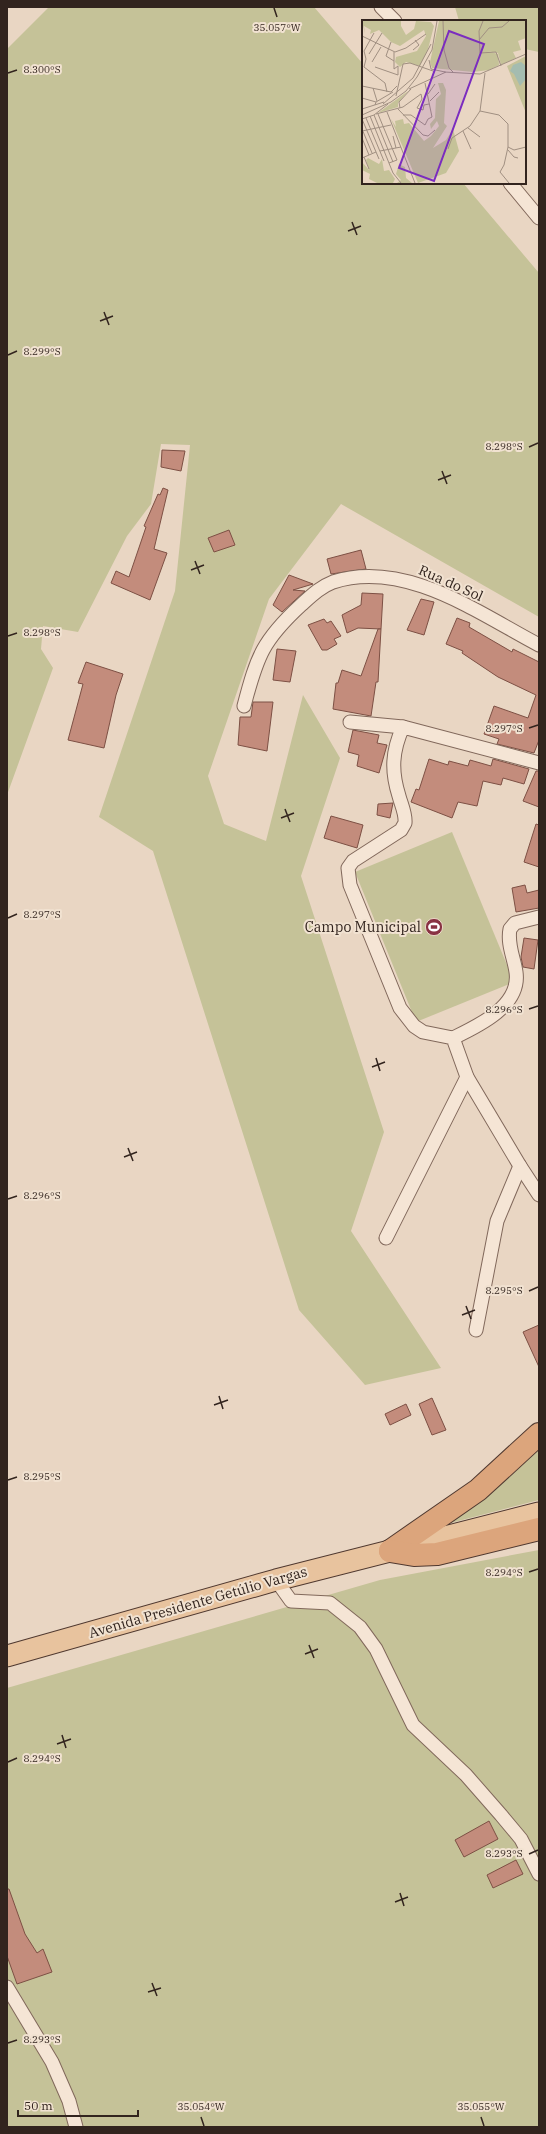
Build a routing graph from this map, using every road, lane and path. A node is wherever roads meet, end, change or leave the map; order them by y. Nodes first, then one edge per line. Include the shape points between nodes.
1 (381, 7) edge
2 (393, 20) edge
3 (511, 184) edge
4 (539, 218) edge
5 (539, 644) edge
6 (244, 706) dead end
7 (350, 722) dead end
8 (403, 727) junction
9 (539, 763) edge
10 (539, 917) edge
11 (453, 1038) junction
12 (467, 1077) junction
13 (520, 1166) junction
14 (539, 1195) edge
15 (386, 1238) dead end
16 (476, 1330) dead end
17 (539, 1434) edge
18 (539, 1513) edge
19 (539, 1530) edge
20 (390, 1551) junction
21 (276, 1580) junction
22 (7, 1656) edge
23 (539, 1874) edge
24 (7, 1986) edge
25 (76, 2127) edge

1 - 2 street
3 - 4 street
5 - 6 street, Rua do Sol via 418,584 371,576 332,583 315,592 286,619 267,642 257,661
7 - 8 street
8 - 9 street
8 - 11 street via 392,761 394,782 405,823 401,830 353,861 348,868 348,875 400,1008 414,1026 423,1032
10 - 11 street via 515,923 510,930 515,990 504,1004 481,1024
11 - 12 street
12 - 13 street
12 - 15 street
13 - 14 street
13 - 16 street via 497,1221
17 - 20 highway via 478,1490
18 - 20 main road, Avenida Presidente Getúlio Vargas
19 - 20 highway via 437,1554 414,1555
20 - 21 main road, Avenida Presidente Getúlio Vargas
21 - 22 main road, Avenida Presidente Getúlio Vargas
21 - 23 street via 291,1601 330,1603 364,1632 376,1650 413,1725 466,1775 501,1815 521,1839
24 - 25 street via 57,2073 69,2101

